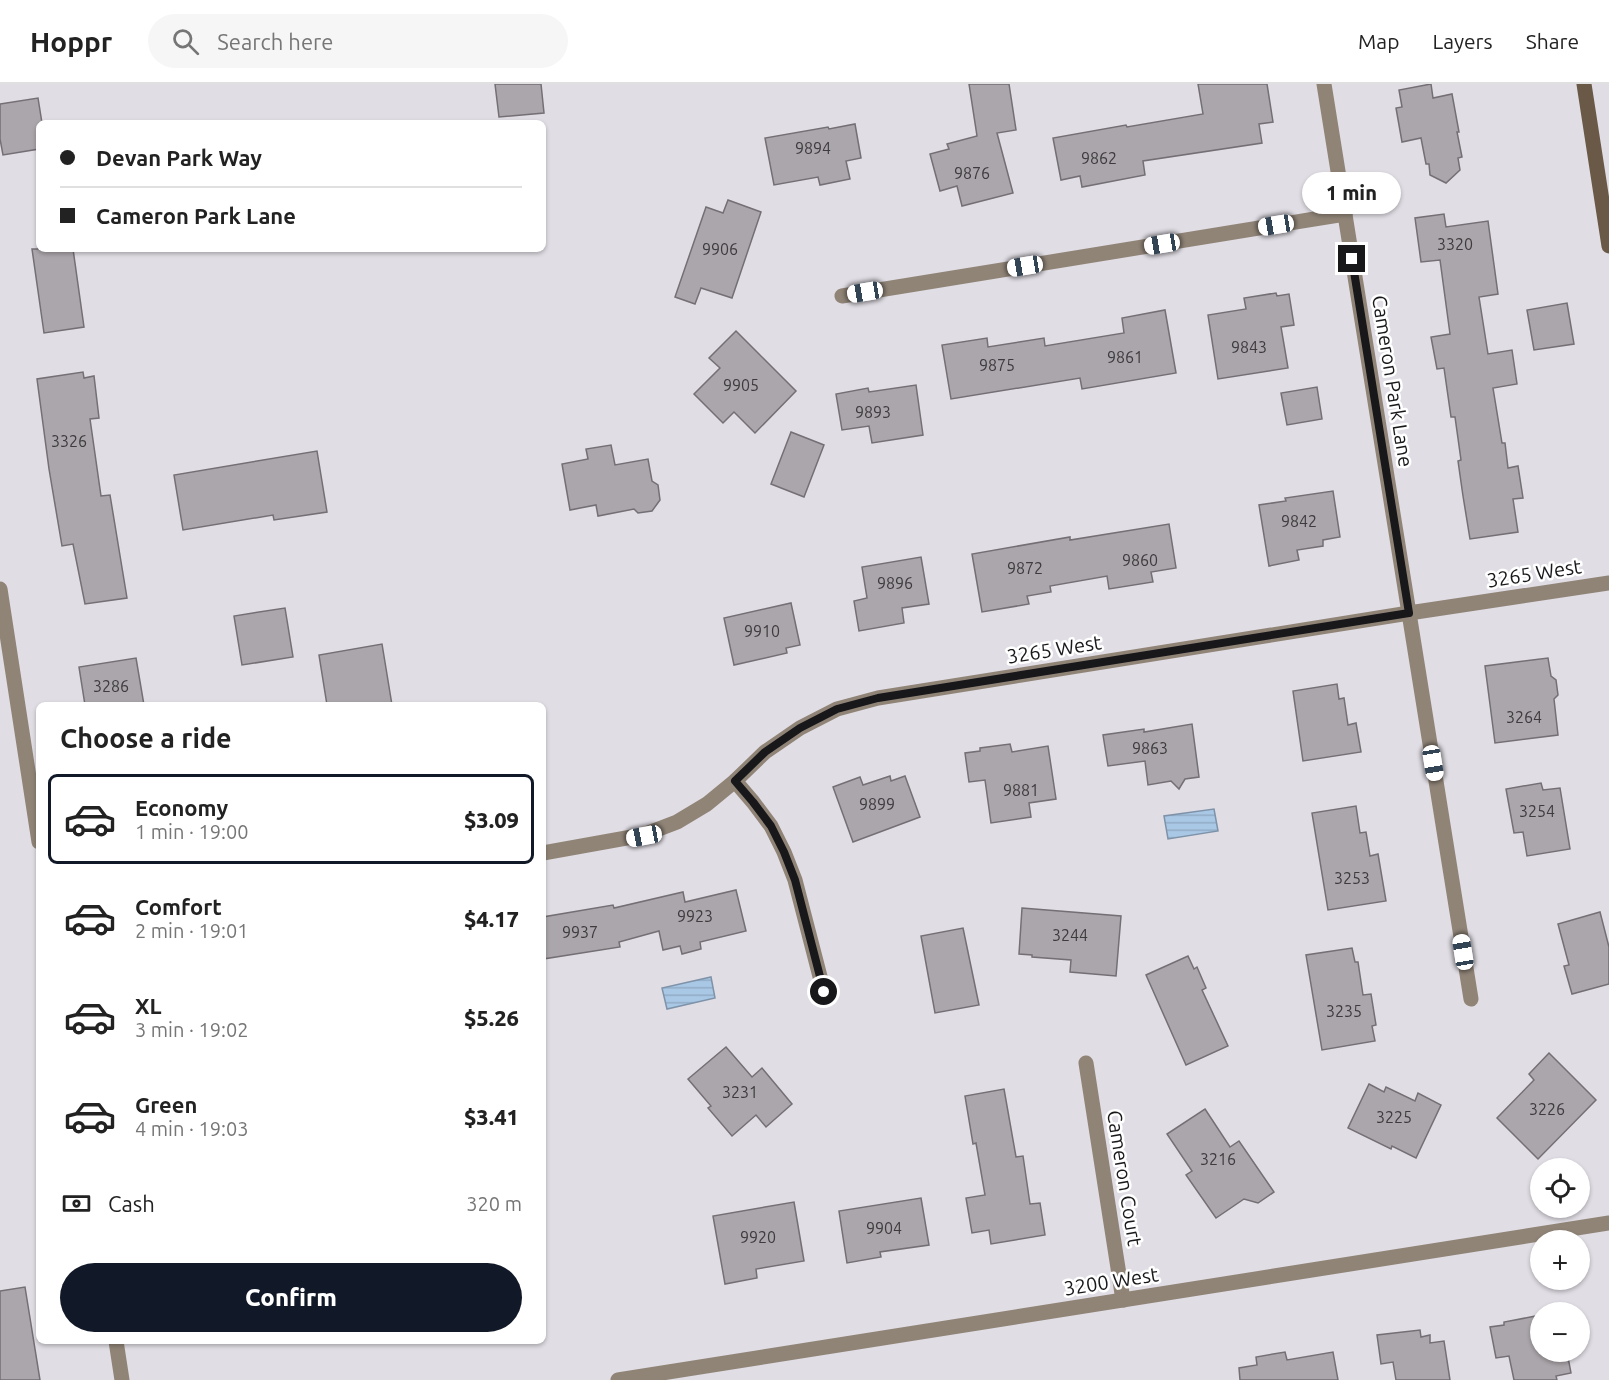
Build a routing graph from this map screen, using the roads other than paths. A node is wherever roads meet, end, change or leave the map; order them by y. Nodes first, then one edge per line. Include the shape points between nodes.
1 (1324, 84) edge
2 (1584, 84) edge
3 (1345, 214) junction
4 (1609, 246) edge
5 (842, 296) dead end
6 (1609, 583) edge
7 (0, 589) edge
8 (1409, 613) junction
9 (735, 781) junction
10 (36, 823) edge
11 (546, 852) edge
12 (824, 992) dead end
13 (1471, 999) dead end
14 (1086, 1063) dead end
15 (1609, 1223) edge
16 (1123, 1300) junction
17 (116, 1344) edge
18 (122, 1380) edge
19 (618, 1380) edge

1 - 3 street, Cameron Park Lane
2 - 4 main road
3 - 5 street
3 - 8 street, Cameron Park Lane
6 - 8 street, 3265 West
7 - 10 street
8 - 9 street, 3265 West via 878,698 837,709 800,728 765,752
8 - 13 street, Cameron Park Lane
9 - 11 street, 3265 West via 707,804 644,836
9 - 12 street via 771,826 784,852
14 - 16 street, Cameron Court
15 - 16 street, 3200 West
16 - 19 street, 3200 West
17 - 18 street

